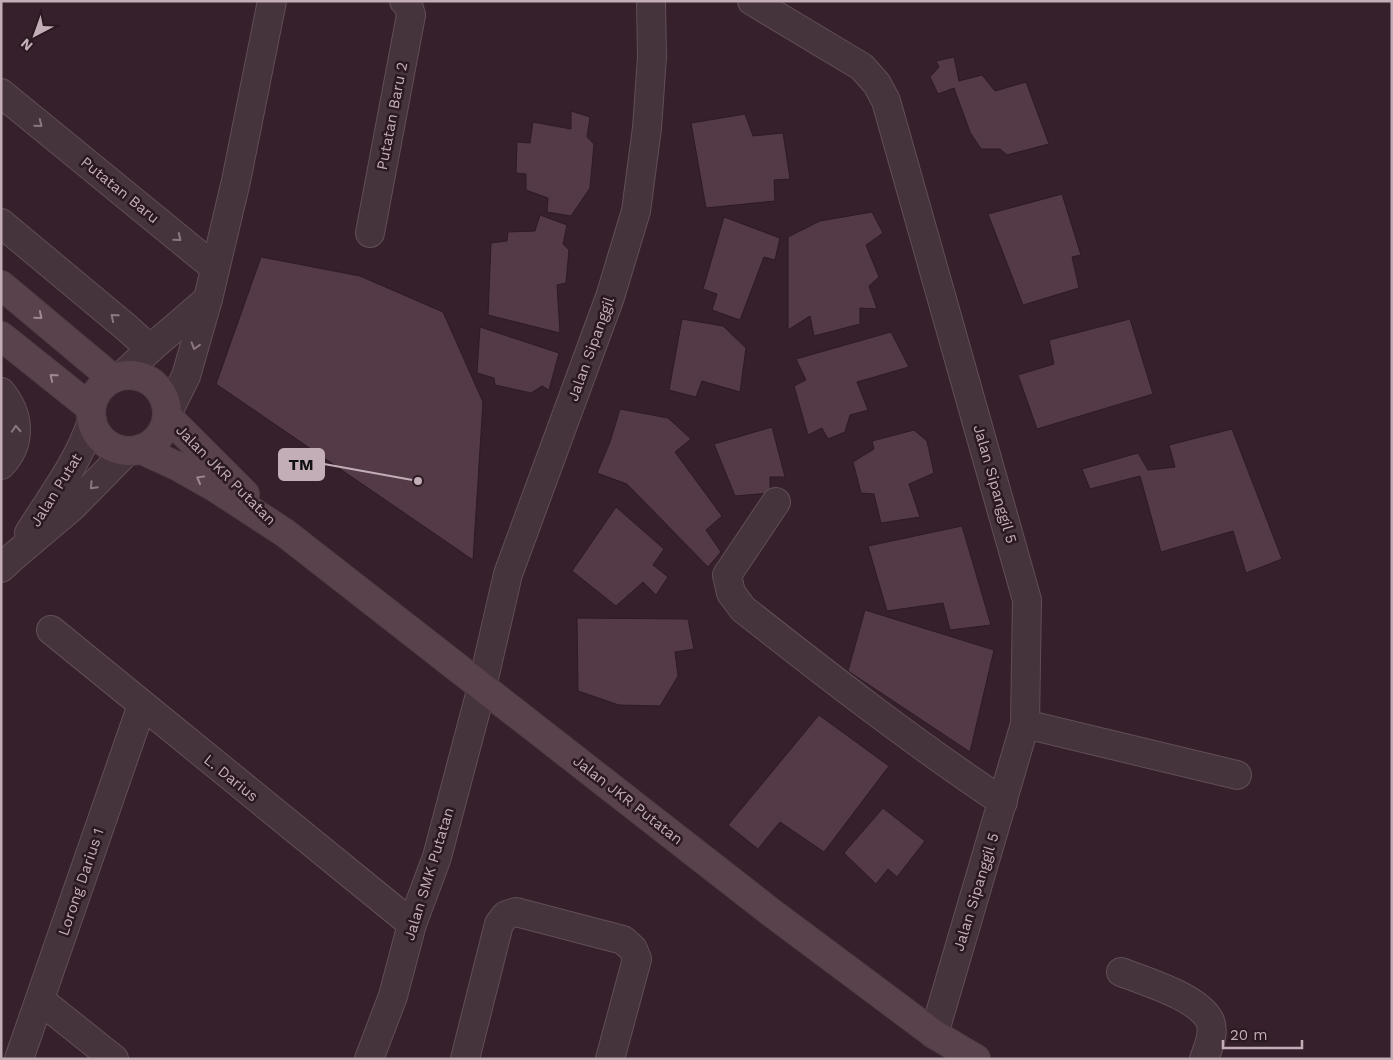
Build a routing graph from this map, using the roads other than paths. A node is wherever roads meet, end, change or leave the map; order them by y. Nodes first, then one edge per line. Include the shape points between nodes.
1 (272, 1) edge
2 (404, 1) edge
3 (651, 1) edge
4 (752, 1) edge
5 (1, 93) edge
6 (1, 223) edge
7 (370, 233) dead end
8 (215, 268) junction
9 (1, 285) edge
10 (208, 299) junction
11 (1, 336) edge
12 (150, 349) junction
13 (118, 376) junction
14 (1, 392) edge
15 (91, 414) junction
16 (168, 414) junction
17 (134, 450) junction
18 (1, 465) edge
19 (776, 502) dead end
20 (285, 534) junction
21 (8, 562) edge
22 (51, 630) dead end
23 (482, 687) junction
24 (142, 705) junction
25 (1025, 724) junction
26 (1237, 775) dead end
27 (1003, 802) junction
28 (412, 924) junction
29 (1120, 972) dead end
30 (40, 1000) junction
31 (934, 1034) junction
32 (19, 1059) edge
33 (114, 1059) edge
34 (369, 1059) edge
35 (466, 1059) edge
36 (610, 1059) edge
37 (976, 1059) edge
38 (1204, 1059) edge

1 - 8 street
2 - 7 street, Putatan Baru 2 via 411,15
3 - 23 street, Jalan Sipanggil via 652,57 647,128 636,211 610,298 508,574
4 - 25 street, Jalan Sipanggil 5 via 862,67 886,101 1028,600
5 -> 8 street, Putatan Baru
12 -> 6 street
8 - 10 street
9 -> 13 street, Jalan JKR Putatan
10 - 12 street
10 -> 16 street via 186,376
15 -> 11 street, Jalan JKR Putatan
12 - 13 street
13 - 15 street via 102,385 94,395
13 - 16 street, Jalan JKR Putatan via 137,375 149,380 159,388
18 -> 14 street via 16,442 18,427
15 - 17 street, Jalan JKR Putatan via 96,432 104,442 115,448
15 - 21 street, Jalan Putat via 85,442 73,465
16 - 17 street, Jalan JKR Putatan via 159,437 150,445
16 - 20 street, Jalan JKR Putatan
20 -> 17 street, Jalan JKR Putatan via 216,488 179,468
17 -> 21 street, Jalan Putat
19 - 27 street via 727,575 731,594 742,609 902,732
20 - 23 street, Jalan JKR Putatan
22 - 24 street, L. Darius
23 - 28 street, Jalan SMK Putatan via 437,857
23 - 31 street, Jalan JKR Putatan
24 - 28 street, L. Darius
24 - 30 street, Lorong Darius 1
25 - 26 street
25 - 27 street, Jalan Sipanggil 5
27 - 31 street, Jalan Sipanggil 5
28 - 34 street, Jalan SMK Putatan via 393,996
29 - 38 street via 1198,1006 1210,1022 1211,1041
30 - 32 street, Lorong Darius 1
30 - 33 street
31 - 37 street, Jalan JKR Putatan
35 - 36 street via 499,924 506,915 516,912 623,940 632,949 637,958

